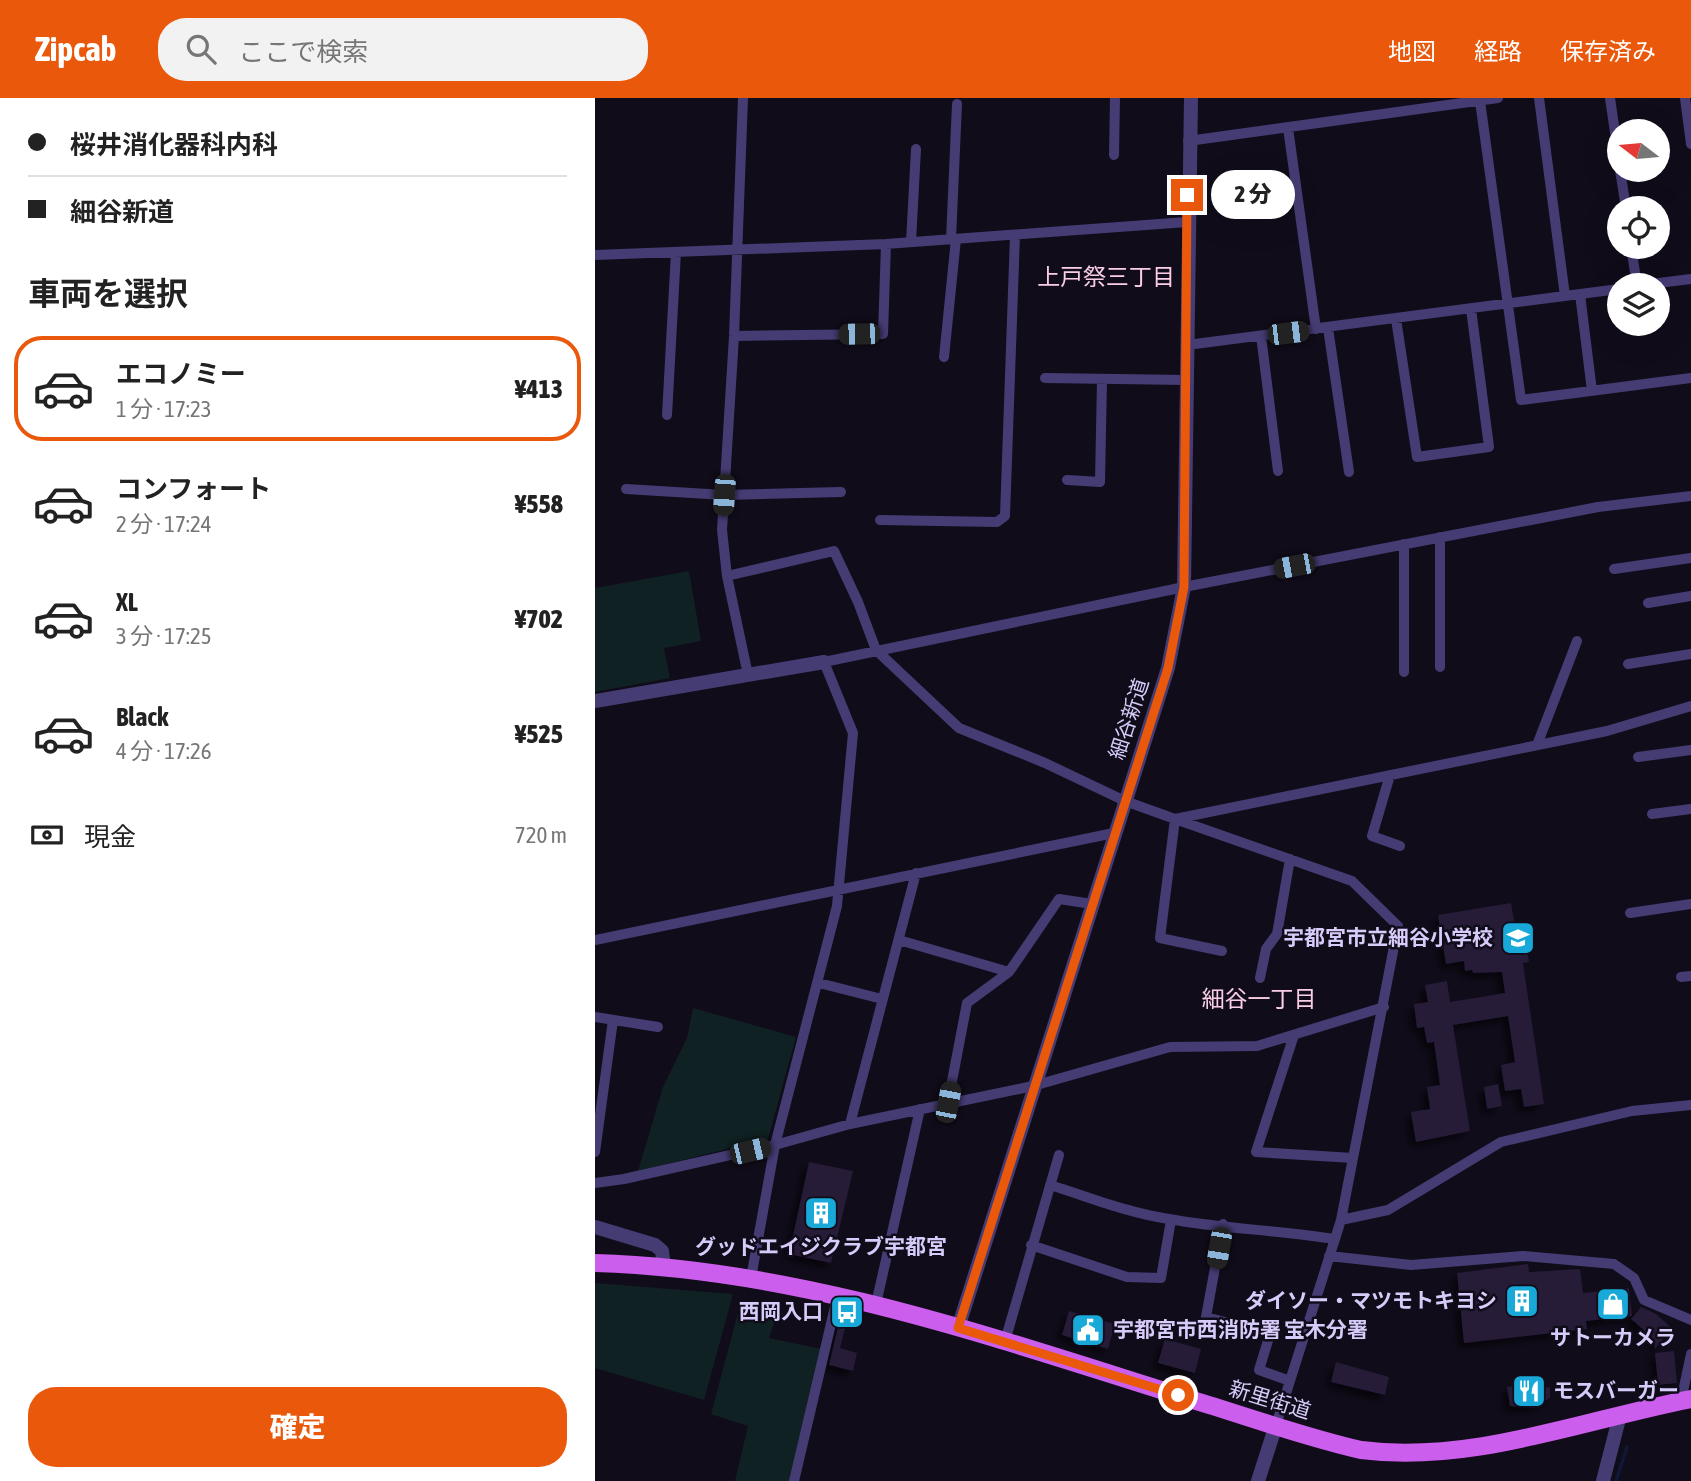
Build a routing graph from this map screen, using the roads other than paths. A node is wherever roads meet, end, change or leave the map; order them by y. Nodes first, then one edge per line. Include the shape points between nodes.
1 (743, 98) edge
2 (1115, 98) edge
3 (1191, 98) edge
4 (1498, 98) edge
5 (1539, 98) edge
6 (1610, 98) edge
7 (1685, 98) edge
8 (1480, 101) junction
9 (957, 104) dead end
10 (1613, 119) edge
11 (1288, 128) junction
12 (1188, 141) junction
13 (1691, 144) edge
14 (916, 149) dead end
15 (1114, 155) dead end
16 (1187, 222) junction
17 (1015, 234) junction
18 (954, 239) junction
19 (911, 242) junction
20 (886, 244) junction
21 (735, 251) junction
22 (676, 252) junction
23 (595, 255) edge
24 (1691, 279) edge
25 (1670, 282) edge
26 (1607, 291) edge
27 (1580, 294) junction
28 (1565, 296) junction
29 (1506, 304) junction
30 (1471, 309) junction
31 (1396, 319) junction
32 (1328, 328) junction
33 (1316, 329) junction
34 (734, 336) junction
35 (1261, 336) junction
36 (1187, 345) junction
37 (944, 357) dead end
38 (1045, 378) dead end
39 (1691, 378) edge
40 (1102, 379) junction
41 (1187, 380) junction
42 (1591, 391) junction
43 (667, 415) dead end
44 (1278, 471) dead end
45 (1349, 472) dead end
46 (1067, 480) dead end
47 (626, 489) dead end
48 (841, 492) dead end
49 (724, 495) junction
50 (1691, 496) edge
51 (880, 520) dead end
52 (1440, 537) junction
53 (1403, 544) junction
54 (1691, 558) edge
55 (1613, 569) dead end
56 (727, 576) junction
57 (1184, 587) junction
58 (1691, 596) edge
59 (1648, 603) dead end
60 (1577, 641) dead end
61 (876, 650) junction
62 (1691, 654) edge
63 (824, 662) junction
64 (1628, 664) dead end
65 (1440, 667) dead end
66 (1404, 672) dead end
67 (748, 675) junction
68 (595, 701) edge
69 (1691, 706) edge
70 (1537, 746) junction
71 (1691, 750) edge
72 (1638, 757) dead end
73 (1390, 775) junction
74 (1125, 801) junction
75 (1691, 809) edge
76 (1652, 814) dead end
77 (1175, 819) junction
78 (1115, 833) junction
79 (1400, 846) dead end
80 (1290, 859) junction
81 (916, 873) junction
82 (838, 891) junction
83 (1092, 904) junction
84 (1691, 904) edge
85 (1630, 913) dead end
86 (595, 940) edge
87 (899, 940) junction
88 (1222, 951) dead end
89 (1009, 972) junction
90 (1260, 978) dead end
91 (819, 983) junction
92 (883, 999) junction
93 (1384, 1007) junction
94 (595, 1017) edge
95 (613, 1020) junction
96 (657, 1027) dead end
97 (1294, 1035) junction
98 (1033, 1086) junction
99 (948, 1102) junction
100 (1691, 1105) edge
101 (920, 1109) junction
102 (850, 1124) junction
103 (775, 1145) junction
104 (595, 1152) edge
105 (1059, 1155) dead end
106 (1353, 1158) junction
107 (595, 1183) edge
108 (1050, 1185) junction
109 (1171, 1220) junction
110 (1341, 1220) junction
111 (1223, 1224) junction
112 (595, 1227) edge
113 (1334, 1240) junction
114 (1031, 1245) junction
115 (1329, 1256) junction
116 (595, 1263) edge
117 (664, 1267) junction
118 (751, 1278) junction
119 (838, 1294) junction
120 (876, 1304) junction
121 (1691, 1320) edge
122 (958, 1328) junction
123 (1005, 1341) junction
124 (1691, 1354) edge
125 (1290, 1381) junction
126 (1686, 1400) edge
127 (1621, 1415) junction
128 (1276, 1425) junction
129 (794, 1481) edge
130 (1258, 1481) edge
131 (1603, 1481) edge

1 - 21 street
2 - 15 street
3 - 12 street, 細谷新道
4 - 8 street
5 - 28 street
6 - 10 street
7 - 13 street
8 - 11 street
8 - 29 street
9 - 18 street
11 - 12 street
11 - 33 street
12 - 16 street, 細谷新道
14 - 19 street
16 - 17 street
16 - 36 street, 細谷新道
17 - 18 street
17 - 51 street via 1005,516 997,522
18 - 19 street
18 - 37 street
19 - 20 street
20 - 21 street
20 - 34 street via 883,334
21 - 22 street
21 - 34 street
22 - 23 street
22 - 43 street
24 - 25 street
26 - 27 street
27 - 28 street
27 - 42 street
28 - 29 street
29 - 30 street
29 - 42 street via 1521,400
30 - 31 street
30 - 31 street via 1489,447 1441,454 1417,457
31 - 32 street
32 - 33 street
32 - 45 street
33 - 35 street
34 - 49 street
35 - 36 street
35 - 44 street
36 - 41 street, 細谷新道
38 - 40 street
39 - 42 street
40 - 41 street
40 - 46 street via 1100,482
41 - 57 street, 細谷新道
47 - 49 street
48 - 49 street
49 - 56 street
50 - 52 street via 1598,507
52 - 53 street
52 - 65 street
53 - 57 street
53 - 66 street
54 - 55 street
56 - 61 street via 834,551
56 - 67 street
57 - 61 street
57 - 74 street, 細谷新道 via 1173,650
58 - 59 street
60 - 70 street
61 - 63 street
61 - 74 street via 959,728
62 - 64 street
63 - 67 street
63 - 82 street via 853,733
67 - 68 street
69 - 70 street
70 - 73 street
71 - 72 street
73 - 77 street
73 - 79 street via 1372,836
74 - 77 street
74 - 78 street, 細谷新道
75 - 76 street
77 - 80 street
77 - 88 street via 1160,938
78 - 81 street
78 - 83 street, 細谷新道
80 - 90 street via 1277,934 1266,949
80 - 93 street via 1352,881 1398,926
81 - 82 street
81 - 87 street
82 - 86 street
82 - 91 street
83 - 89 street via 1059,900
83 - 98 street, 細谷新道
84 - 85 street
87 - 89 street
87 - 92 street
89 - 99 street via 967,1003
91 - 92 street
91 - 103 street
92 - 102 street
93 - 97 street
93 - 106 street
94 - 95 street
95 - 96 street
95 - 104 street
97 - 98 street via 1257,1046 1170,1047
97 - 106 street via 1257,1152
98 - 99 street
98 - 122 street, 細谷新道
99 - 101 street
100 - 110 street via 1632,1111 1501,1142 1388,1210
101 - 102 street
101 - 120 street
102 - 103 street
103 - 107 street
103 - 118 street
105 - 108 street
106 - 110 street
108 - 109 street
108 - 114 street
109 - 111 street
109 - 114 street via 1161,1278 1127,1277
110 - 113 street
111 - 113 street
111 - 125 street via 1206,1317 1270,1334 1259,1370
112 - 117 street via 655,1245 662,1251
113 - 115 street
114 - 123 street
115 - 121 street via 1411,1265 1523,1256 1614,1264 1634,1278 1644,1300
115 - 125 street
116 - 117 main road, 新里街道
117 - 118 main road, 新里街道
118 - 119 main road, 新里街道
119 - 120 main road, 新里街道
119 - 129 street
120 - 122 main road, 新里街道
122 - 123 main road, 新里街道
123 - 128 main road, 新里街道
124 - 126 street
125 - 128 street
126 - 127 main road, 新里街道
127 - 128 main road, 新里街道 via 1423,1454 1361,1450
127 - 131 street
128 - 130 street

